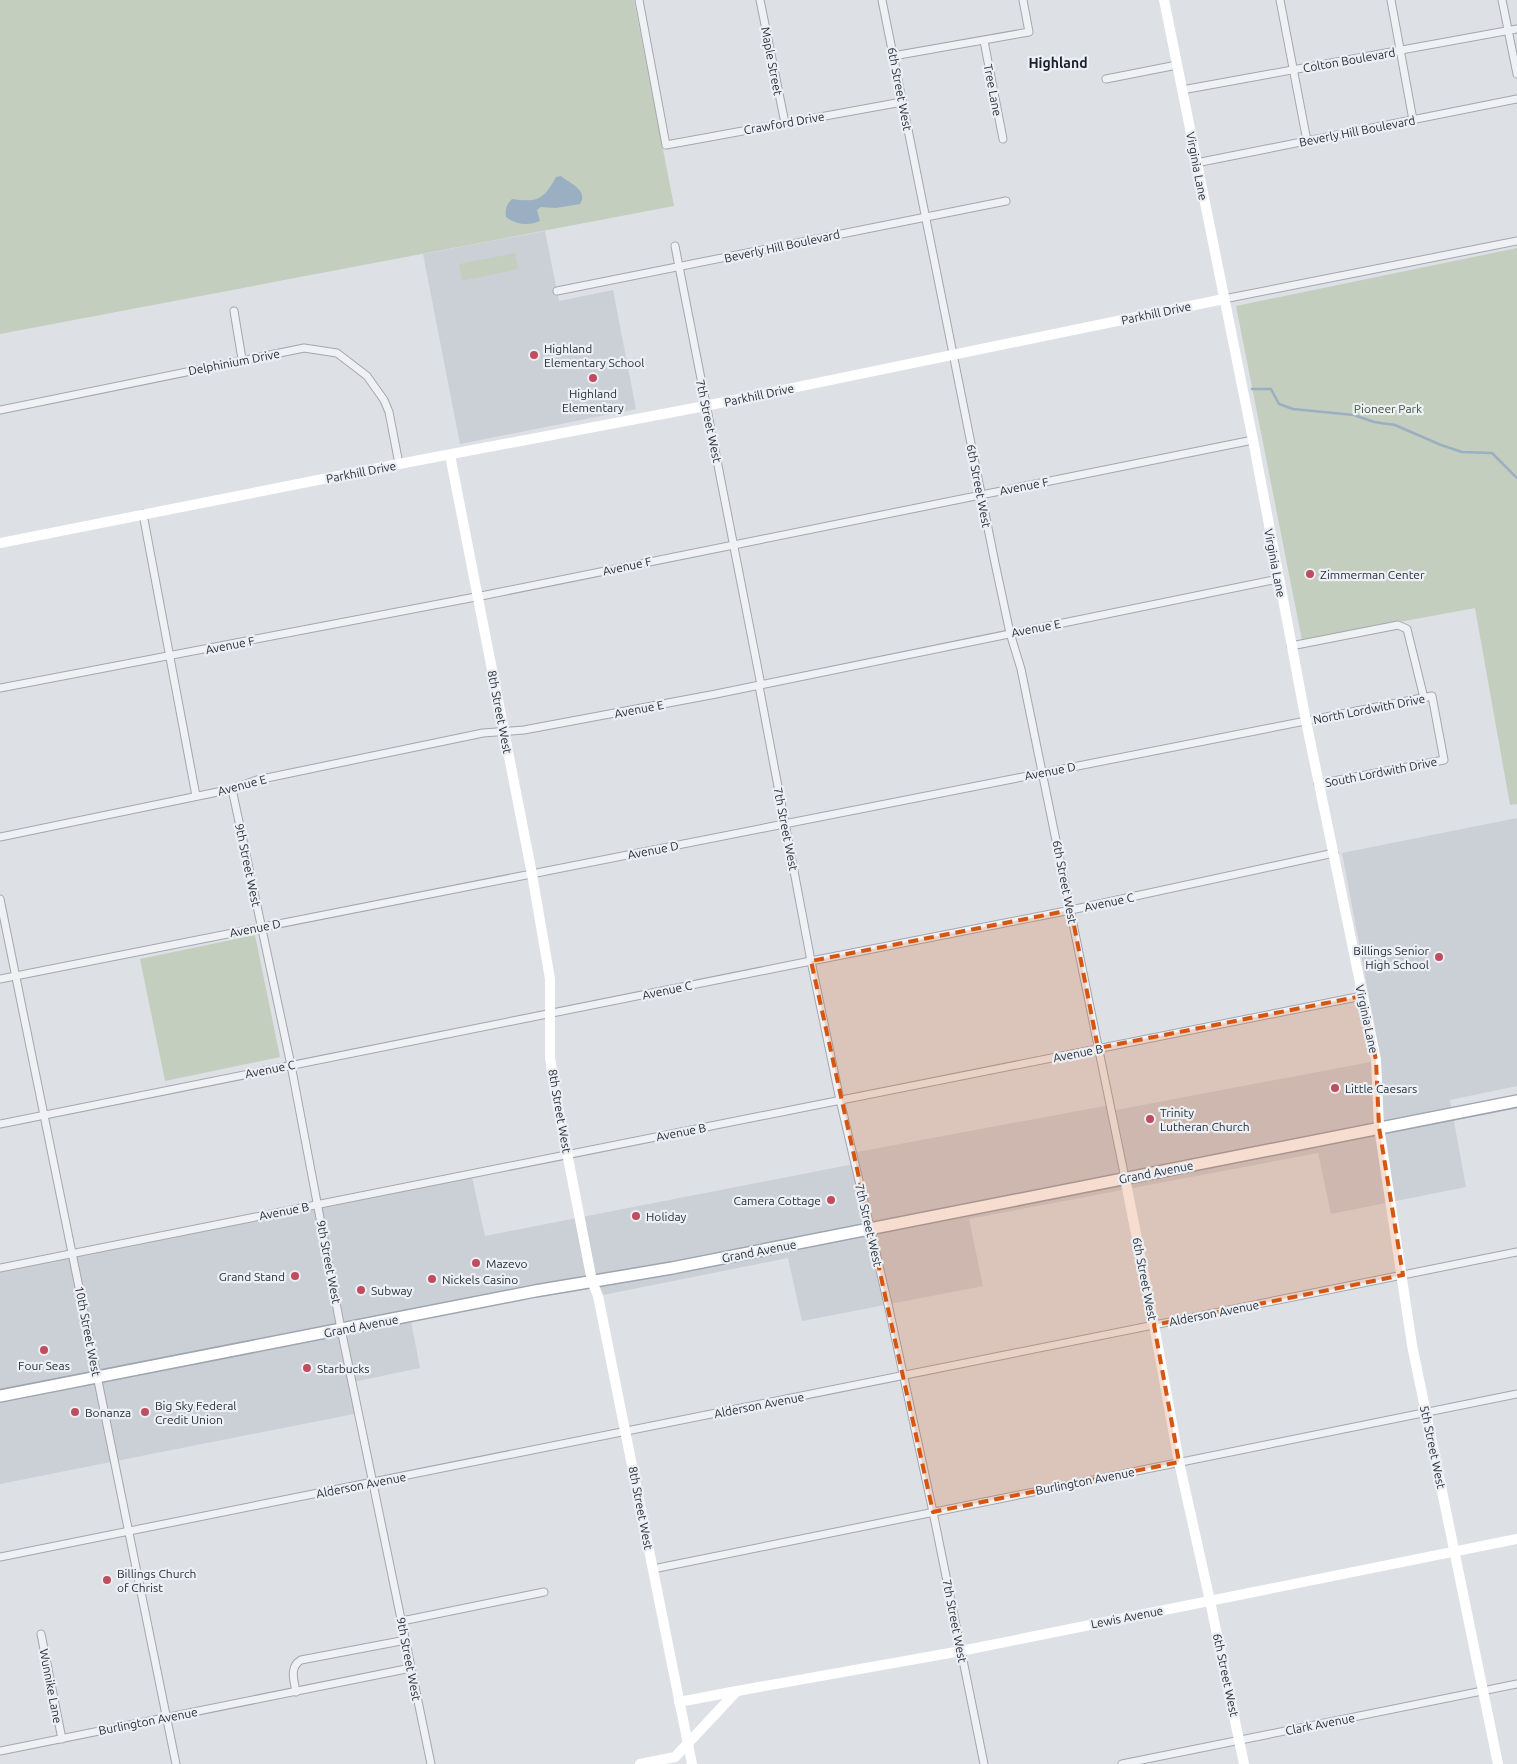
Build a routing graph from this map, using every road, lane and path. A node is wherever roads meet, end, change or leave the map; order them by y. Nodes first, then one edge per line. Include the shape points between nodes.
1 (639, 0) edge
2 (760, 0) edge
3 (882, 0) edge
4 (1022, 0) edge
5 (1164, 0) edge
6 (1280, 0) edge
7 (1391, 0) edge
8 (1502, 0) edge
9 (1517, 29) edge
10 (1508, 30) junction
11 (984, 41) junction
12 (1400, 50) junction
13 (894, 56) junction
14 (1177, 65) junction
15 (1294, 70) junction
16 (1517, 74) edge
17 (1106, 79) dead end
18 (1182, 90) junction
19 (1517, 99) edge
20 (902, 102) junction
21 (1413, 120) junction
22 (784, 122) junction
23 (1003, 139) dead end
24 (1307, 141) junction
25 (1196, 163) junction
26 (1006, 201) dead end
27 (926, 217) junction
28 (1517, 241) edge
29 (675, 246) dead end
30 (678, 267) junction
31 (557, 291) dead end
32 (1224, 299) junction
33 (234, 311) dead end
34 (953, 356) junction
35 (242, 359) junction
36 (706, 406) junction
37 (0, 410) edge
38 (1253, 440) junction
39 (450, 455) junction
40 (399, 464) junction
41 (981, 494) junction
42 (143, 514) junction
43 (0, 543) edge
44 (734, 544) junction
45 (1278, 579) junction
46 (477, 597) junction
47 (1010, 633) junction
48 (1291, 646) junction
49 (169, 657) junction
50 (760, 685) junction
51 (0, 688) edge
52 (1424, 698) junction
53 (1306, 721) junction
54 (504, 732) junction
55 (1444, 760) joint
56 (1043, 773) junction
57 (1318, 784) junction
58 (232, 789) junction
59 (196, 796) junction
60 (785, 824) junction
61 (0, 837) edge
62 (1334, 853) junction
63 (532, 874) junction
64 (0, 899) edge
65 (1071, 910) junction
66 (261, 927) junction
67 (811, 961) junction
68 (16, 976) junction
69 (0, 979) edge
70 (1362, 996) junction
71 (551, 1014) junction
72 (1098, 1048) junction
73 (291, 1065) junction
74 (840, 1100) junction
75 (1517, 1101) edge
76 (44, 1115) junction
77 (0, 1124) edge
78 (1379, 1127) junction
79 (568, 1154) junction
80 (1125, 1178) junction
81 (318, 1204) junction
82 (869, 1228) junction
83 (1517, 1252) edge
84 (72, 1253) junction
85 (0, 1268) edge
86 (1403, 1275) junction
87 (592, 1281) junction
88 (1154, 1325) junction
89 (342, 1330) junction
90 (902, 1376) junction
91 (97, 1377) junction
92 (1517, 1394) edge
93 (0, 1396) edge
94 (1426, 1412) junction
95 (625, 1432) junction
96 (1179, 1462) junction
97 (373, 1482) junction
98 (933, 1512) junction
99 (129, 1532) junction
100 (1517, 1539) edge
101 (1454, 1552) junction
102 (0, 1558) edge
103 (653, 1568) junction
104 (544, 1592) dead end
105 (1210, 1601) junction
106 (402, 1621) junction
107 (41, 1634) dead end
108 (406, 1640) junction
109 (960, 1651) junction
110 (411, 1668) junction
111 (1517, 1684) edge
112 (737, 1691) junction
113 (1483, 1691) junction
114 (296, 1692) junction
115 (679, 1702) junction
116 (166, 1718) junction
117 (62, 1739) junction
118 (1239, 1740) junction
119 (688, 1744) junction
120 (0, 1751) edge
121 (176, 1764) edge
122 (431, 1764) edge
123 (640, 1764) edge
124 (692, 1764) edge
125 (984, 1764) edge
126 (1122, 1764) edge
127 (1244, 1764) edge
128 (1498, 1764) edge

1 - 22 street, Crawford Drive via 666,145
2 - 22 street, Maple Street
3 - 13 street, 6th Street West
4 - 11 street via 1029,32
5 - 14 street, Virginia Lane
6 - 15 street
7 - 12 street
8 - 10 street
9 - 10 street, Colton Boulevard
10 - 12 street, Colton Boulevard
10 - 16 street
11 - 13 street
11 - 23 street, Tree Lane
12 - 15 street, Colton Boulevard
12 - 21 street
13 - 20 street, 6th Street West
14 - 17 street
14 - 18 street, Virginia Lane
15 - 18 street, Colton Boulevard
15 - 24 street
18 - 25 street, Virginia Lane
19 - 21 street, Beverly Hill Boulevard
20 - 22 street, Crawford Drive
20 - 27 street, 6th Street West
21 - 24 street, Beverly Hill Boulevard
24 - 25 street, Beverly Hill Boulevard
25 - 32 street, Virginia Lane
26 - 27 street, Beverly Hill Boulevard
27 - 30 street, Beverly Hill Boulevard
27 - 34 street, 6th Street West
28 - 32 street, Parkhill Drive
29 - 30 street, 7th Street West
30 - 31 street, Beverly Hill Boulevard
30 - 36 street, 7th Street West
32 - 34 street, Parkhill Drive
32 - 38 street, Virginia Lane
33 - 35 street
34 - 36 street, Parkhill Drive
34 - 41 street, 6th Street West
35 - 37 street, Delphinium Drive
35 - 40 street, Delphinium Drive via 304,348 337,353 367,376 384,400
36 - 39 street, Parkhill Drive
36 - 44 street, 7th Street West
38 - 41 street, Avenue F
38 - 45 street, Virginia Lane
39 - 40 street, Parkhill Drive
39 - 46 street, 8th Street West
40 - 42 street, Parkhill Drive
41 - 44 street, Avenue F
41 - 47 street, 6th Street West
42 - 43 street, Parkhill Drive
42 - 49 street
44 - 46 street, Avenue F
44 - 50 street, 7th Street West
45 - 47 street, Avenue E
45 - 48 street, Virginia Lane
46 - 49 street, Avenue F
46 - 54 street, 8th Street West
47 - 50 street, Avenue E
47 - 56 street, 6th Street West
48 - 52 street via 1398,625 1407,630
48 - 53 street, Virginia Lane
49 - 51 street, Avenue F
49 - 59 street
50 - 54 street, Avenue E
50 - 60 street, 7th Street West
52 - 53 street, North Lordwith Drive
52 - 55 street, North Lordwith Drive via 1432,696
53 - 56 street, Avenue D
53 - 57 street, Virginia Lane
54 - 58 street, Avenue E via 483,733 276,776
54 - 63 street, 8th Street West
55 - 57 street, South Lordwith Drive
56 - 60 street, Avenue D
56 - 65 street, 6th Street West
57 - 62 street, Virginia Lane
58 - 59 street, Avenue E
58 - 66 street, 9th Street West
59 - 61 street, Avenue E
60 - 63 street, Avenue D
60 - 67 street, 7th Street West
62 - 65 street, Avenue C
62 - 70 street, Virginia Lane
63 - 66 street, Avenue D
63 - 71 street, 8th Street West via 550,979
64 - 68 street, 10th Street West
65 - 67 street, Avenue C
65 - 72 street, 6th Street West
66 - 68 street, Avenue D
66 - 73 street, 9th Street West
67 - 71 street, Avenue C
67 - 74 street, 7th Street West
68 - 69 street, Avenue D
68 - 76 street, 10th Street West
70 - 72 street, Avenue B
70 - 78 street, Virginia Lane via 1376,1060
71 - 73 street, Avenue C
71 - 79 street, 8th Street West via 550,1057
72 - 74 street, Avenue B
72 - 80 street, 6th Street West
73 - 76 street, Avenue C
73 - 81 street, 9th Street West
74 - 79 street, Avenue B
74 - 82 street, 7th Street West
75 - 78 main road, Grand Avenue
76 - 77 street, Avenue C
76 - 84 street, 10th Street West
78 - 80 main road, Grand Avenue
78 - 86 street, 5th Street West
79 - 81 street, Avenue B
79 - 87 street, 8th Street West
80 - 82 main road, Grand Avenue
80 - 88 street, 6th Street West
81 - 84 street, Avenue B
81 - 89 street, 9th Street West
82 - 87 main road, Grand Avenue
82 - 90 street, 7th Street West
83 - 86 street, Alderson Avenue
84 - 85 street, Avenue B
84 - 91 street, 10th Street West
86 - 88 street, Alderson Avenue
86 - 94 street, 5th Street West via 1412,1344
87 - 89 main road, Grand Avenue
87 - 95 street, 8th Street West via 598,1296
88 - 90 street, Alderson Avenue
88 - 96 street, 6th Street West
89 - 91 main road, Grand Avenue
89 - 97 street, 9th Street West
90 - 95 street, Alderson Avenue
90 - 98 street, 7th Street West
91 - 93 main road, Grand Avenue
91 - 99 street, 10th Street West
92 - 94 street, Burlington Avenue
94 - 96 street, Burlington Avenue
94 - 101 street, 5th Street West
95 - 97 street, Alderson Avenue
95 - 103 street, 8th Street West
96 - 98 street, Burlington Avenue
96 - 105 street, 6th Street West
97 - 99 street, Alderson Avenue
97 - 106 street, 9th Street West
98 - 103 street, Burlington Avenue
98 - 109 street, 7th Street West
99 - 102 street, Alderson Avenue
99 - 116 street, 10th Street West
100 - 101 street, Lewis Avenue
101 - 105 street, Lewis Avenue
101 - 113 street, 5th Street West
103 - 115 street, 8th Street West
104 - 106 street
105 - 109 street, Lewis Avenue
105 - 118 street, 6th Street West
106 - 108 street, 9th Street West
107 - 117 street, Wunnike Lane
108 - 110 street, 9th Street West
108 - 114 street via 301,1660 295,1663 293,1670
109 - 112 street, Lewis Avenue
109 - 125 street, 7th Street West
110 - 114 street, Burlington Avenue
110 - 122 street, 9th Street West
111 - 113 street, Clark Avenue
112 - 115 street, Lewis Avenue
112 - 119 street
113 - 118 street, Clark Avenue
113 - 128 street, 5th Street West
114 - 116 street, Burlington Avenue
115 - 119 street, 8th Street West
116 - 117 street, Burlington Avenue
116 - 121 street, 10th Street West
117 - 120 street, Burlington Avenue
118 - 126 street, Clark Avenue
118 - 127 street, 6th Street West
119 - 123 street via 675,1757
119 - 124 street, 8th Street West

